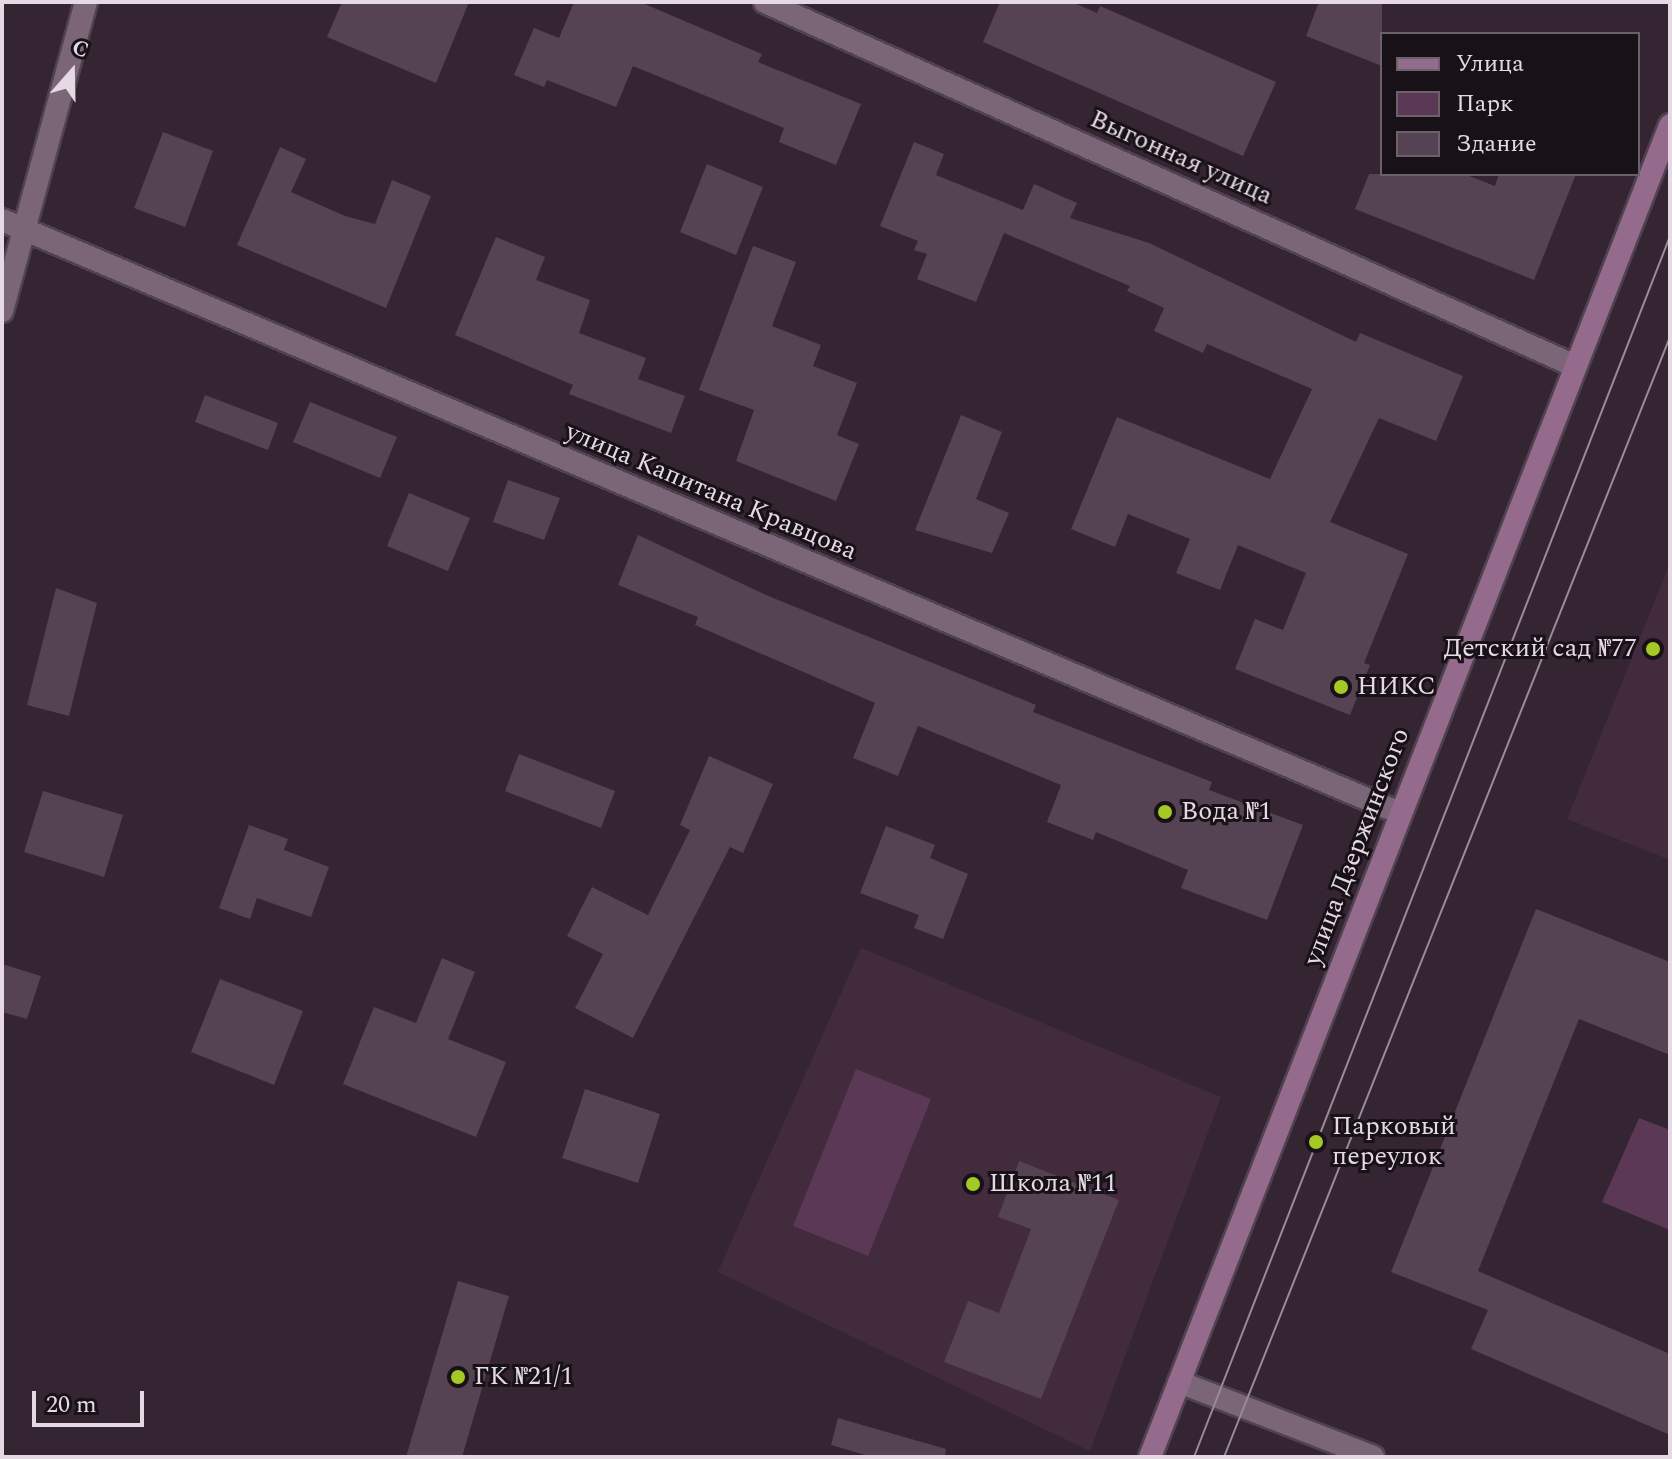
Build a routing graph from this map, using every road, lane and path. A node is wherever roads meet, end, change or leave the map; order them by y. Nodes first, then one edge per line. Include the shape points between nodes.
1 (86, 2) edge
2 (765, 2) edge
3 (1670, 125) edge
4 (2, 220) edge
5 (22, 231) junction
6 (2, 249) edge
7 (2, 311) edge
8 (1575, 366) junction
9 (1400, 813) junction
10 (1179, 1382) junction
11 (1150, 1457) edge
12 (1373, 1457) edge

1 - 5 street
2 - 8 street, Выгонная улица
3 - 8 main road, улица Дзержинского
4 - 5 street, улица Капитана Кравцова
5 - 6 street
5 - 7 street
5 - 9 street, улица Капитана Кравцова
8 - 9 main road, улица Дзержинского
9 - 10 main road, улица Дзержинского
10 - 11 main road, улица Дзержинского
10 - 12 street

